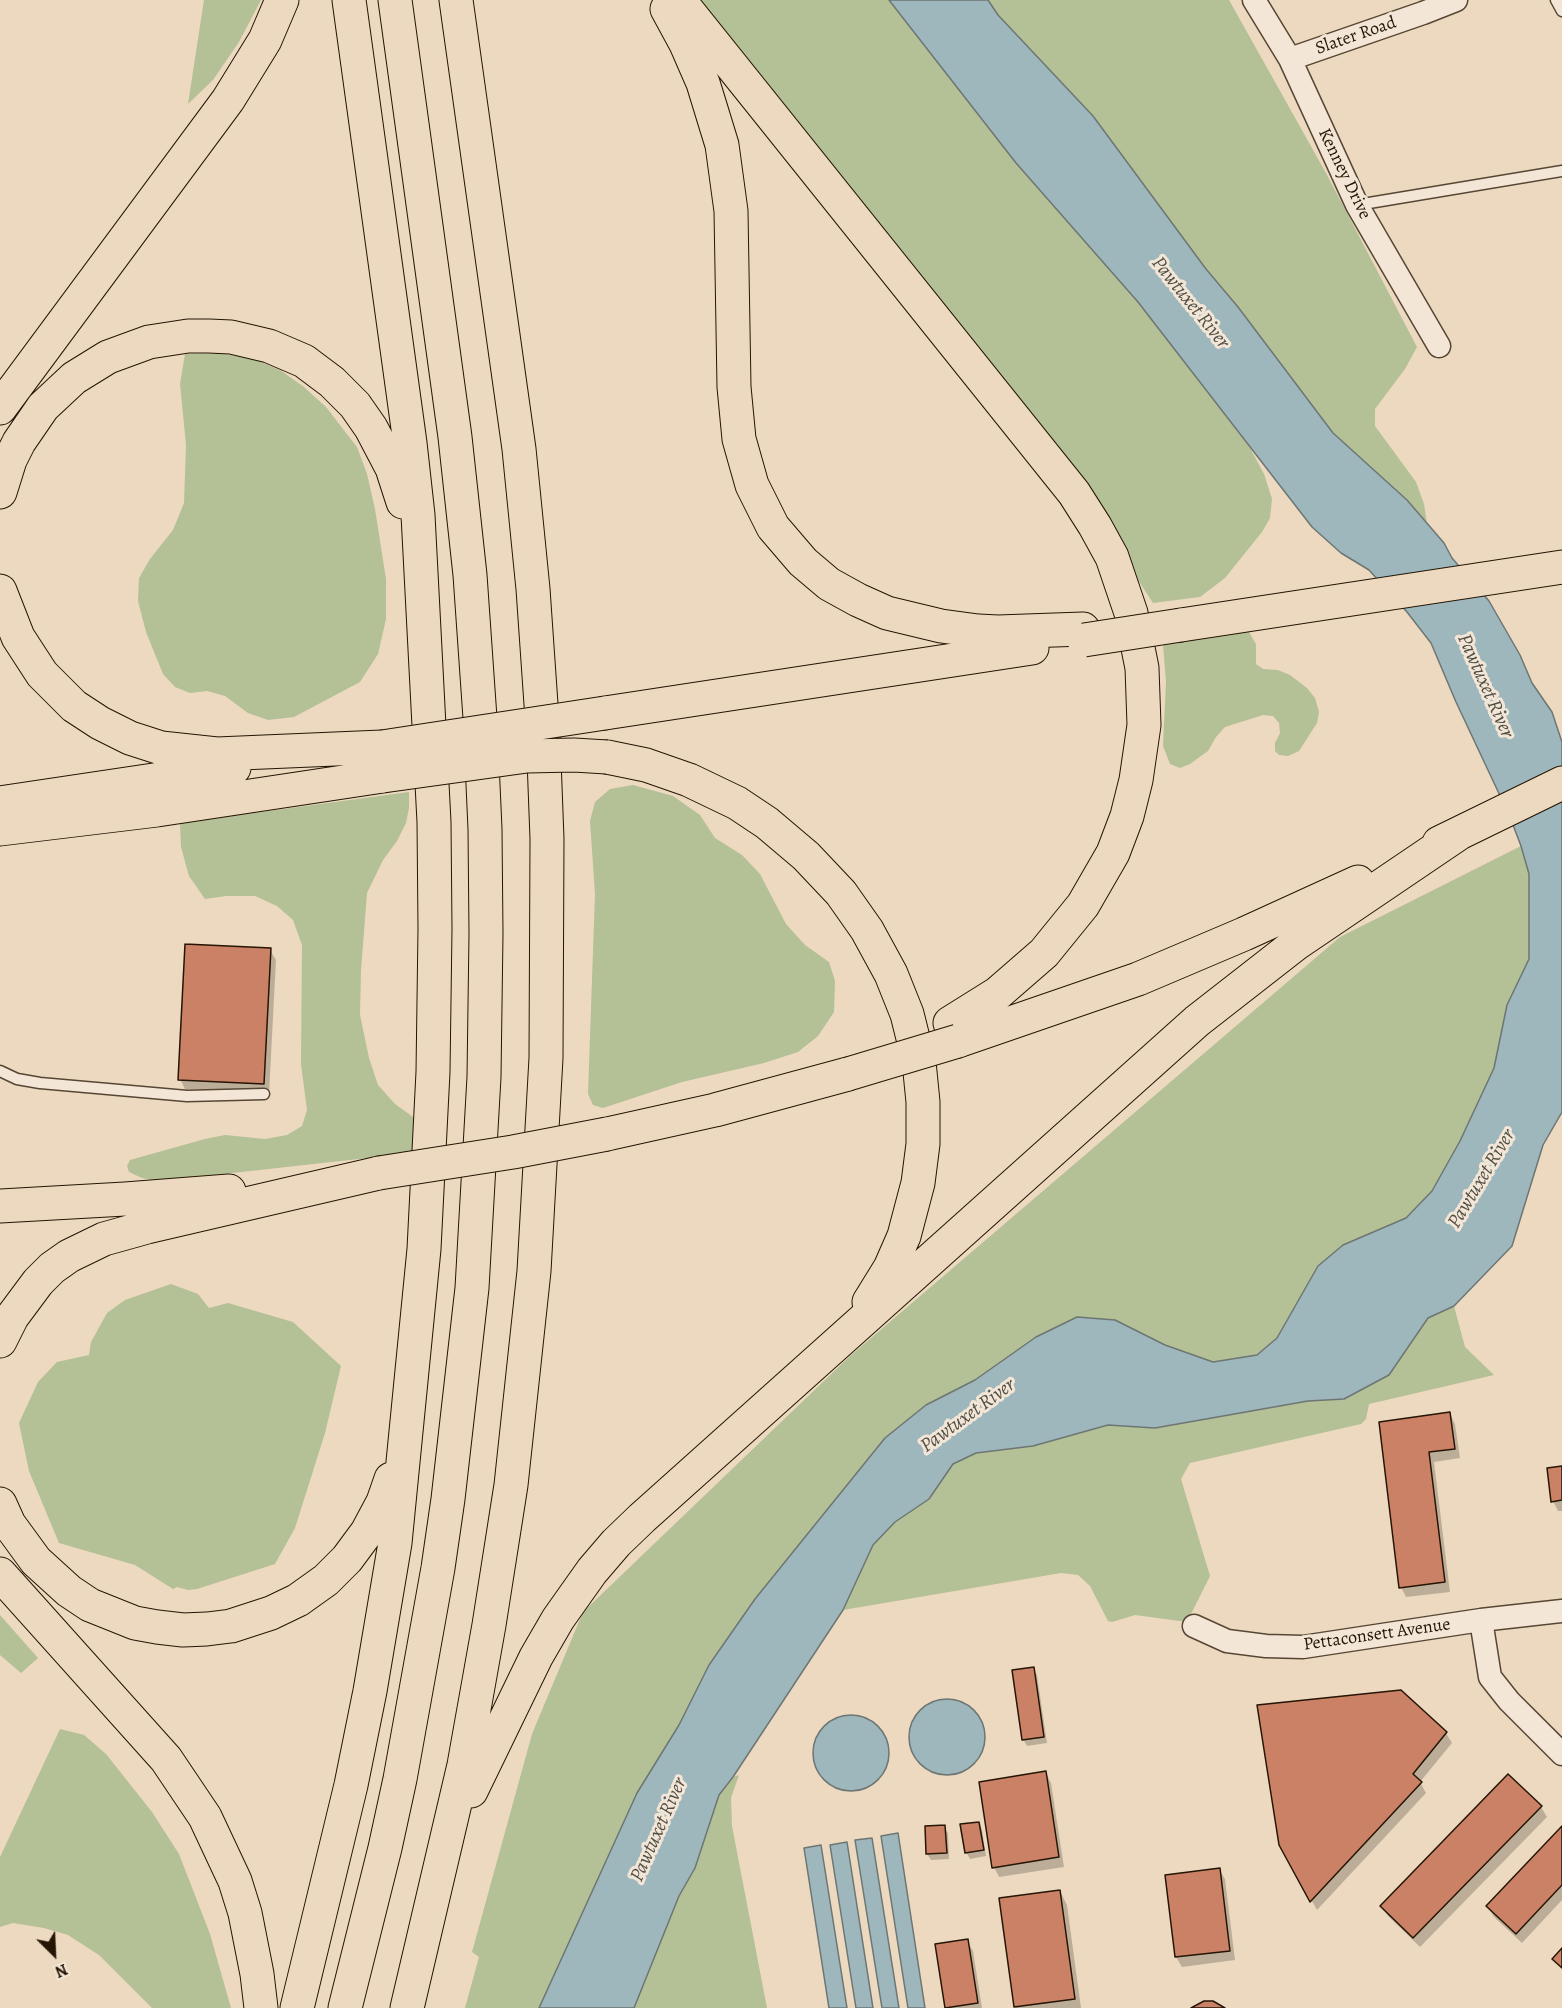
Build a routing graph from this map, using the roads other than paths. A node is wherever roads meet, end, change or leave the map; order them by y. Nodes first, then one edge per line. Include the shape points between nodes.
1 (282, 0) edge
2 (349, 0) edge
3 (395, 0) edge
4 (456, 0) edge
5 (662, 0) edge
6 (679, 0) edge
7 (1254, 0) edge
8 (1456, 0) edge
9 (1556, 0) edge
10 (1562, 10) edge
11 (1290, 59) junction
12 (1562, 171) edge
13 (1357, 205) junction
14 (1439, 346) dead end
15 (0, 408) edge
16 (0, 492) edge
17 (1547, 569) edge
18 (0, 591) edge
19 (1084, 635) junction
20 (424, 646) junction
21 (382, 761) junction
22 (1562, 783) edge
23 (0, 803) edge
24 (0, 829) edge
25 (1458, 834) junction
26 (954, 1032) junction
27 (0, 1071) edge
28 (264, 1094) dead end
29 (379, 1173) junction
30 (0, 1206) edge
31 (0, 1341) edge
32 (830, 1350) junction
33 (408, 1410) junction
34 (0, 1504) edge
35 (0, 1574) edge
36 (1562, 1611) edge
37 (1480, 1620) junction
38 (1194, 1626) dead end
39 (1562, 1754) edge
40 (448, 1839) junction
41 (261, 2008) edge
42 (297, 2008) edge
43 (345, 2008) edge
44 (407, 2008) edge

1 - 15 highway via 265,40 228,100
2 - 20 highway via 413,467
3 - 43 highway via 454,427 470,575 484,793 486,1005 472,1288 448,1499 402,1769
4 - 40 highway via 522,482 543,733 548,911 543,1129 528,1343 489,1624
5 - 19 highway via 694,63 722,146 731,211 734,387 739,439 752,485 773,526 803,562 829,584 888,613 978,631
6 - 26 highway via 1074,493 1112,557 1131,613 1142,668 1144,725 1136,780 1113,853 1083,905 1044,953
7 - 11 street, Kenney Drive
8 - 11 street, Slater Road
9 - 10 lane
11 - 13 street, Kenney Drive
12 - 13 lane
13 - 14 street, Kenney Drive
16 - 20 highway via 19,442 43,407 74,378 108,357 149,342 188,336 231,337 269,346 304,361 332,382 364,417 387,456 405,510
17 - 19 highway, bridge via 1181,625
18 - 21 highway via 18,637 42,674 74,706 130,738 161,748 198,753
19 - 21 highway, bridge via 605,713
20 - 33 highway via 434,822 435,1001 425,1226
21 - 23 highway
21 - 24 highway via 157,810
21 - 32 highway, bridge via 574,755 658,768 737,803 780,833 813,862 850,905 884,960 902,999 922,1092 923,1144 904,1236 890,1268 860,1315
22 - 25 highway
25 - 26 highway via 1199,954 1065,1006
25 - 32 highway via 1230,993
26 - 29 highway, bridge via 848,1074 715,1110 513,1152
27 - 28 lane via 40,1083 187,1096
29 - 30 highway via 217,1192
29 - 31 highway via 123,1233 86,1247 52,1268 38,1282
32 - 40 highway via 642,1518 592,1571 536,1657
33 - 34 highway via 386,1494 357,1546 337,1570 298,1600 231,1626 183,1630 157,1627 135,1623 90,1605 36,1561 9,1524
33 - 42 highway via 395,1543 370,1691
35 - 41 highway via 166,1759 205,1817 231,1872 244,1913
36 - 37 street, Pettaconsett Avenue
37 - 38 street, Pettaconsett Avenue via 1303,1647 1227,1641
37 - 39 street via 1490,1677
40 - 44 highway

